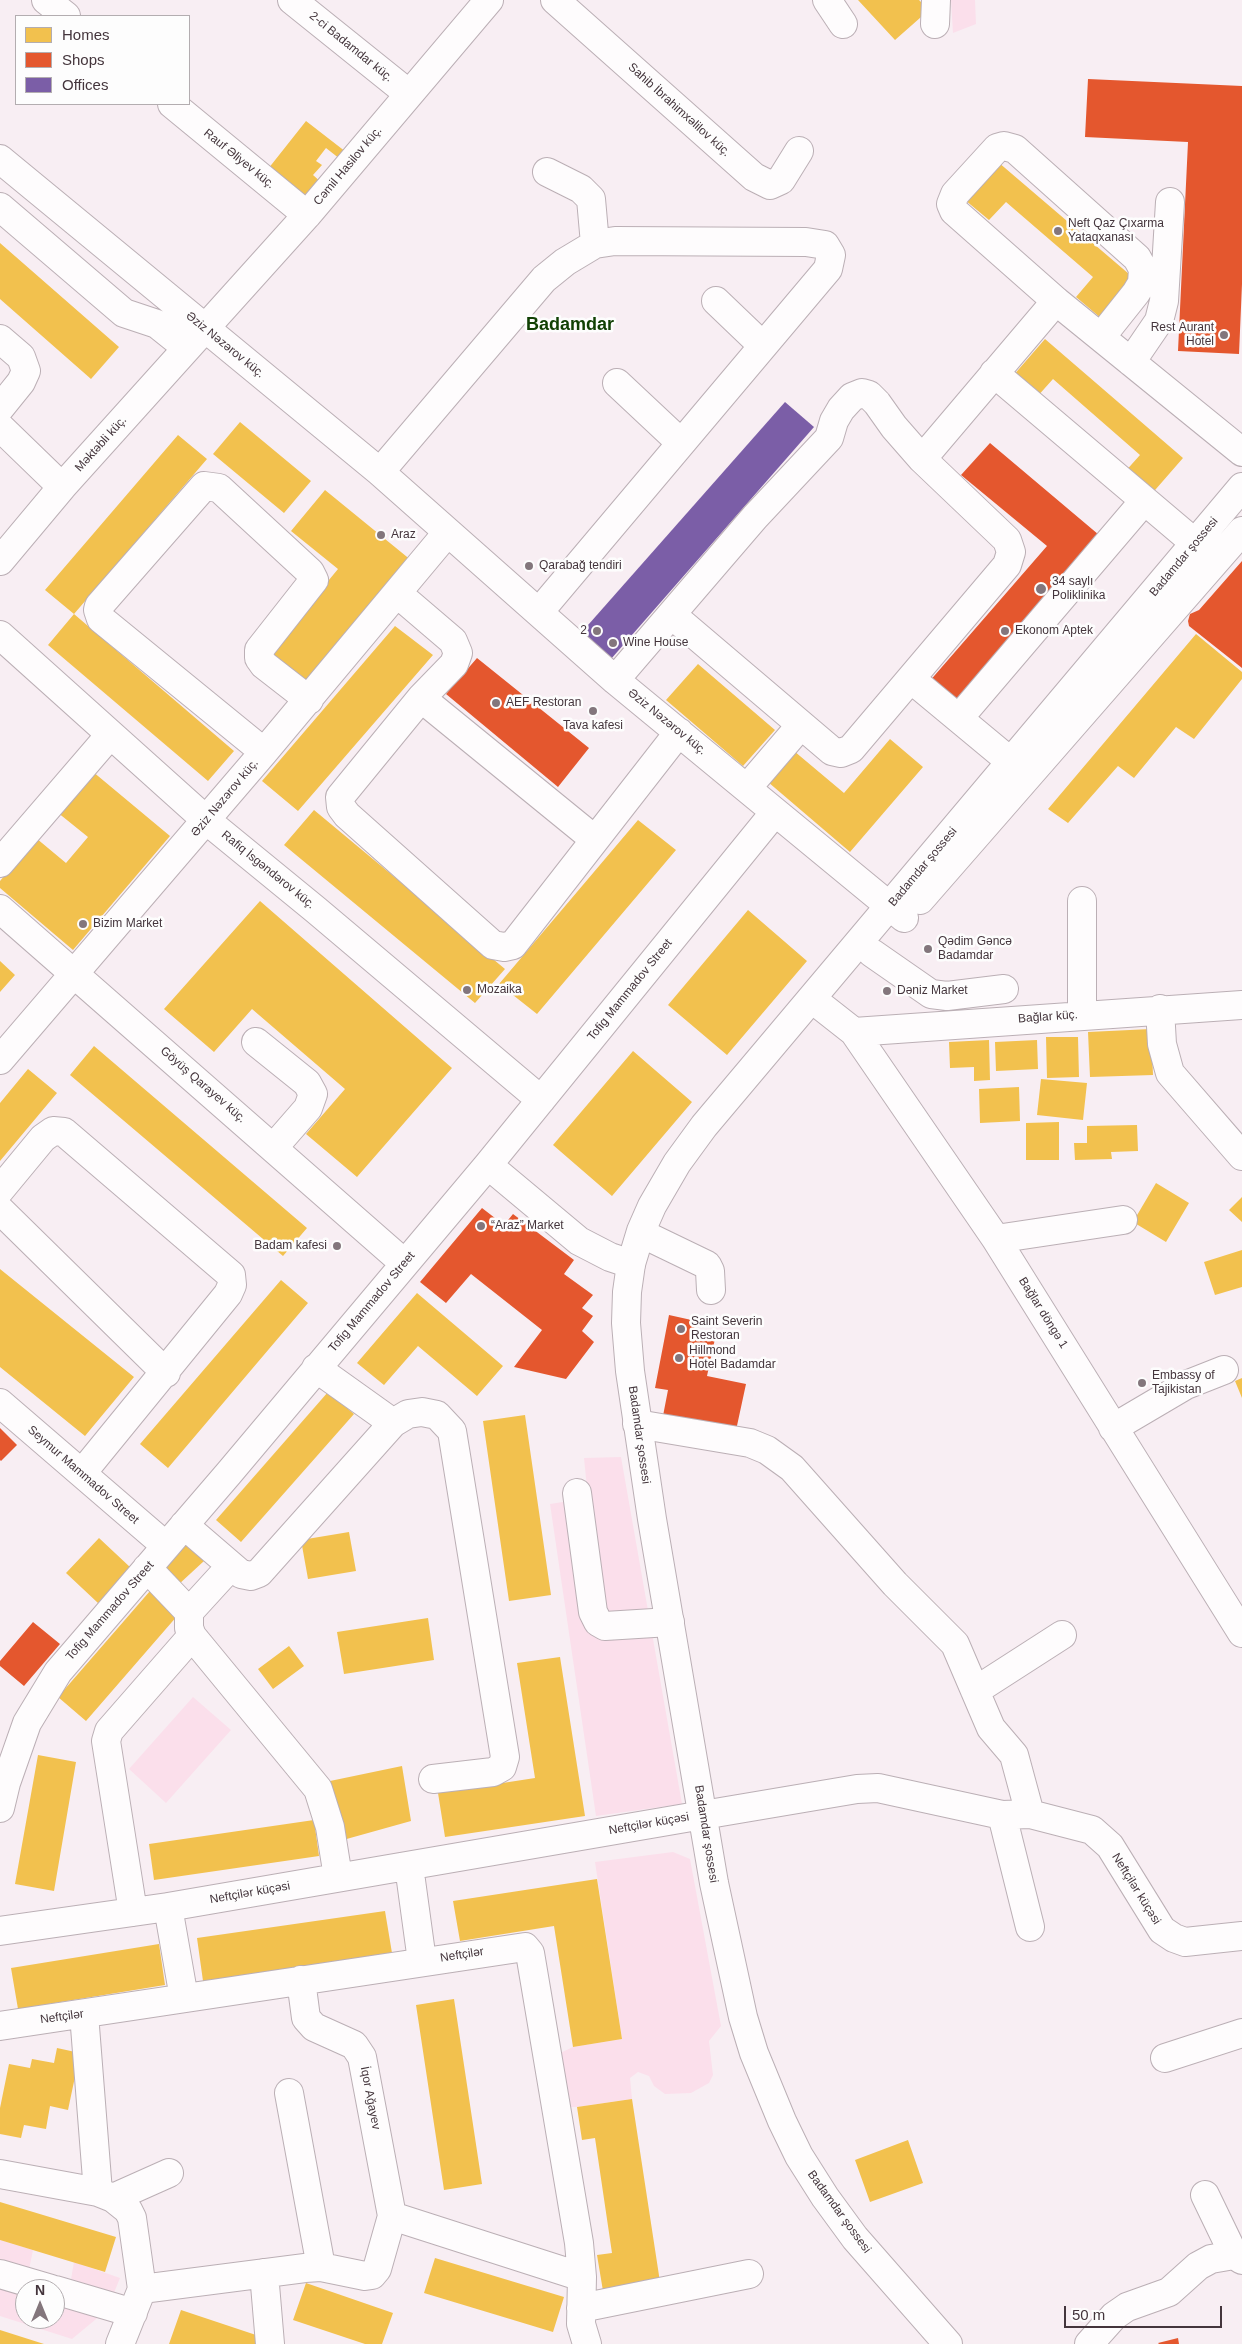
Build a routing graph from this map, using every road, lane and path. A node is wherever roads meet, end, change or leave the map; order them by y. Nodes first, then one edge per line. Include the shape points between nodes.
1 (46, 0) edge
2 (292, 0) edge
3 (489, 0) edge
4 (555, 0) edge
5 (827, 0) edge
6 (65, 15) edge
7 (843, 24) dead end
8 (409, 94) junction
9 (173, 105) edge
10 (800, 151) dead end
11 (0, 159) edge
12 (547, 172) dead end
13 (1170, 202) dead end
14 (0, 207) edge
15 (307, 214) junction
16 (595, 244) junction
17 (716, 301) dead end
18 (1056, 301) junction
19 (1101, 337) junction
20 (196, 338) junction
21 (0, 339) edge
22 (764, 346) junction
23 (1131, 362) junction
24 (994, 373) junction
25 (617, 384) dead end
26 (0, 408) edge
27 (0, 427) edge
28 (681, 443) junction
29 (1242, 452) edge
30 (922, 460) junction
31 (380, 472) junction
32 (62, 487) junction
33 (1242, 487) edge
34 (1144, 501) junction
35 (1242, 531) edge
36 (447, 533) junction
37 (1196, 544) junction
38 (0, 561) edge
39 (398, 594) junction
40 (539, 612) junction
41 (672, 615) junction
42 (0, 635) edge
43 (911, 679) junction
44 (615, 680) junction
45 (421, 698) junction
46 (309, 700) junction
47 (959, 718) junction
48 (801, 725) junction
49 (679, 732) junction
50 (110, 735) junction
51 (264, 752) junction
52 (1011, 762) junction
53 (747, 788) junction
54 (775, 812) junction
55 (206, 820) junction
56 (594, 839) junction
57 (0, 863) edge
58 (1082, 900) dead end
59 (0, 909) edge
60 (897, 912) junction
61 (872, 953) junction
62 (75, 973) junction
63 (1004, 989) dead end
64 (818, 1004) junction
65 (1242, 1005) edge
66 (1160, 1009) junction
67 (1082, 1014) junction
68 (854, 1032) junction
69 (256, 1042) dead end
70 (0, 1060) edge
71 (541, 1100) junction
72 (274, 1147) junction
73 (1242, 1156) edge
74 (488, 1165) junction
75 (0, 1190) edge
76 (0, 1210) edge
77 (1123, 1220) dead end
78 (649, 1237) junction
79 (996, 1239) junction
80 (404, 1263) junction
81 (631, 1264) junction
82 (711, 1290) dead end
83 (316, 1368) junction
84 (1224, 1370) dead end
85 (166, 1373) junction
86 (0, 1403) edge
87 (393, 1423) junction
88 (637, 1424) junction
89 (1113, 1428) junction
90 (82, 1473) junction
91 (577, 1494) dead end
92 (184, 1525) junction
93 (166, 1546) junction
94 (231, 1566) junction
95 (147, 1568) junction
96 (670, 1622) junction
97 (191, 1624) junction
98 (1242, 1633) edge
99 (1062, 1635) dead end
100 (975, 1691) junction
101 (433, 1779) dead end
102 (0, 1808) edge
103 (1030, 1814) junction
104 (703, 1815) junction
105 (1002, 1815) junction
106 (409, 1866) junction
107 (338, 1877) junction
108 (168, 1907) junction
109 (133, 1912) junction
110 (1030, 1927) dead end
111 (0, 1931) edge
112 (1242, 1936) edge
113 (422, 1961) junction
114 (301, 1980) junction
115 (184, 1998) junction
116 (84, 2014) junction
117 (0, 2026) edge
118 (1242, 2033) edge
119 (1165, 2058) dead end
120 (290, 2093) dead end
121 (169, 2173) dead end
122 (0, 2174) edge
123 (105, 2195) junction
124 (1205, 2195) dead end
125 (392, 2216) junction
126 (1238, 2257) edge
127 (321, 2267) junction
128 (264, 2273) junction
129 (0, 2274) edge
130 (748, 2274) dead end
131 (582, 2277) junction
132 (17, 2279) edge
133 (65, 2291) edge
134 (137, 2301) junction
135 (581, 2308) junction
136 (120, 2344) edge
137 (270, 2344) edge
138 (586, 2344) edge
139 (948, 2344) edge
140 (1089, 2344) edge

1 - 6 street
2 - 8 street, 2-ci Badamdar küç.
3 - 8 street, Cəmil Hasilov küç.
4 - 10 street, Sahib İbrahimxəlilov küç. via 754,177 770,185 781,180
5 - 7 street
8 - 15 street, Cəmil Hasilov küç.
9 - 15 street, Rauf Əliyev küç.
11 - 20 street, Əziz Nəzərov küç.
12 - 16 street via 581,189 591,199
13 - 23 street via 1164,301 1159,322
14 - 20 street via 124,314
15 - 20 street, Cəmil Hasilov küç.
16 - 22 street via 615,241 806,242 825,245 831,255 828,269
16 - 31 street via 544,279
17 - 22 street
18 - 19 street
18 - 19 street via 954,211 951,204 955,194 997,148 1015,149 1137,258 1143,269 1142,284
18 - 24 street
19 - 23 street
20 - 31 street, Əziz Nəzərov küç.
20 - 32 street, Məktəbli küç.
21 - 26 street via 21,357 26,371
22 - 28 street
23 - 29 street
24 - 30 street
24 - 34 street
25 - 28 street
27 - 32 street
28 - 40 street
30 - 41 street via 869,395 862,393 852,397 834,421 829,438 755,517
30 - 43 street via 1007,540 1011,552 1007,565
31 - 36 street, Əziz Nəzərov küç.
32 - 38 street, Məktəbli küç.
33 - 37 street, Badamdar şossesi
34 - 37 street
34 - 47 street
35 - 60 street, Badamdar şossesi
36 - 39 street, Əziz Nəzərov küç.
36 - 40 street, Əziz Nəzərov küç.
37 - 52 street, Badamdar şossesi
39 - 45 street via 453,641 458,654 454,664
39 - 46 street, Əziz Nəzərov küç.
40 - 44 street, Əziz Nəzərov küç.
41 - 44 street
41 - 48 street
42 - 50 street, Rafiq İsgəndərov küç.
43 - 47 street
43 - 48 street via 851,749 841,753 832,751
44 - 49 street, Əziz Nəzərov küç.
45 - 56 street
45 - 56 street via 340,797 342,807 347,815 493,945 513,945
46 - 51 street, Əziz Nəzərov küç.
46 - 51 street via 264,665 259,658 259,650 314,580 310,572 219,488 204,486 98,610 101,619
47 - 52 street
48 - 53 street
49 - 53 street, Əziz Nəzərov küç.
49 - 56 street
50 - 55 street, Rafiq İsgəndərov küç.
50 - 57 street
51 - 55 street, Əziz Nəzərov küç.
52 - 60 street, Badamdar şossesi
53 - 54 street, Əziz Nəzərov küç.
54 - 60 street, Əziz Nəzərov küç.
54 - 71 street, Tofig Mammadov Street
55 - 62 street, Əziz Nəzərov küç.
55 - 71 street, Rafiq İsgəndərov küç.
58 - 67 street
59 - 62 street, Göyüş Qarayev küç.
60 - 61 street, Badamdar şossesi
60 - 64 street, Badamdar şossesi
61 - 63 street via 931,994 947,996
61 - 64 street, Badamdar şossesi
62 - 70 street, Əziz Nəzərov küç.
62 - 72 street, Göyüş Qarayev küç.
64 - 68 street, Bağlar döngə 1
64 - 78 street, Badamdar şossesi via 685,1172
64 - 81 street, Badamdar şossesi via 704,1126 677,1163 652,1206
65 - 66 street, Bağlar küç.
66 - 67 street, Bağlar küç.
66 - 73 street via 1162,1044 1170,1073
67 - 68 street, Bağlar küç.
68 - 79 street, Bağlar döngə 1
69 - 72 street via 307,1083 314,1094 308,1108
71 - 74 street, Tofig Mammadov Street
72 - 80 street, Göyüş Qarayev küç.
74 - 80 street, Tofig Mammadov Street
74 - 81 street via 579,1240
75 - 85 street via 43,1138 53,1131 64,1132 231,1275 232,1285 228,1294
76 - 85 street
77 - 79 street
78 - 81 street, Badamdar şossesi
78 - 82 street via 707,1265
79 - 89 street, Bağlar döngə 1
80 - 83 street, Tofig Mammadov Street
81 - 88 street, Badamdar şossesi via 626,1323
83 - 87 street
83 - 92 street, Tofig Mammadov Street
84 - 89 street via 1186,1386
85 - 90 street
86 - 90 street, Seymur Mammadov Street
87 - 94 street via 259,1573 251,1576 241,1574
87 - 101 street via 408,1414 422,1412 437,1416 452,1432 505,1757 502,1767 493,1772
88 - 96 street, Badamdar şossesi
88 - 100 street via 750,1443 767,1450 792,1468 895,1584 955,1644
89 - 98 street, Bağlar döngə 1
90 - 93 street, Seymur Mammadov Street
91 - 96 street via 593,1612 598,1622 605,1626
92 - 93 street, Tofig Mammadov Street
92 - 94 street
93 - 95 street, Tofig Mammadov Street
94 - 97 street
95 - 97 street
95 - 102 street, Tofig Mammadov Street via 58,1672 27,1723
96 - 104 street, Badamdar şossesi
97 - 107 street via 318,1789 330,1827
97 - 109 street via 109,1732 106,1741
99 - 100 street
100 - 103 street via 991,1728 1014,1755
103 - 105 street, Neftçilər küçəsi
103 - 112 street, Neftçilər küçəsi via 1092,1830 1110,1846 1162,1930 1174,1938 1185,1942
104 - 105 street, Neftçilər küçəsi via 878,1788
104 - 106 street, Neftçilər küçəsi
104 - 139 street, Badamdar şossesi via 743,2017 782,2121 805,2164 855,2238
105 - 110 street
106 - 107 street, Neftçilər küçəsi
106 - 113 street
107 - 108 street, Neftçilər küçəsi
108 - 109 street, Neftçilər küçəsi
108 - 115 street
109 - 111 street, Neftçilər küçəsi
113 - 114 street, Neftçilər
113 - 131 street, Neftçilər via 519,1946 530,1953
114 - 115 street, Neftçilər
114 - 125 street, İqor Ağayev via 306,2018 314,2026 354,2045 362,2056
115 - 116 street, Neftçilər
116 - 117 street, Neftçilər
116 - 123 street
118 - 119 street
120 - 127 street
121 - 123 street
122 - 123 street
123 - 134 street via 128,2210 132,2218
124 - 126 street
125 - 127 street, İqor Ağayev via 378,2269 372,2275
125 - 131 street
126 - 140 street via 1211,2259 1198,2266 1169,2292 1127,2307 1114,2316
127 - 128 street, İqor Ağayev
128 - 134 street, İqor Ağayev
128 - 137 street
129 - 132 street
130 - 135 street
131 - 135 street, Neftçilər
133 - 134 street
134 - 136 street
135 - 138 street, Neftçilər

